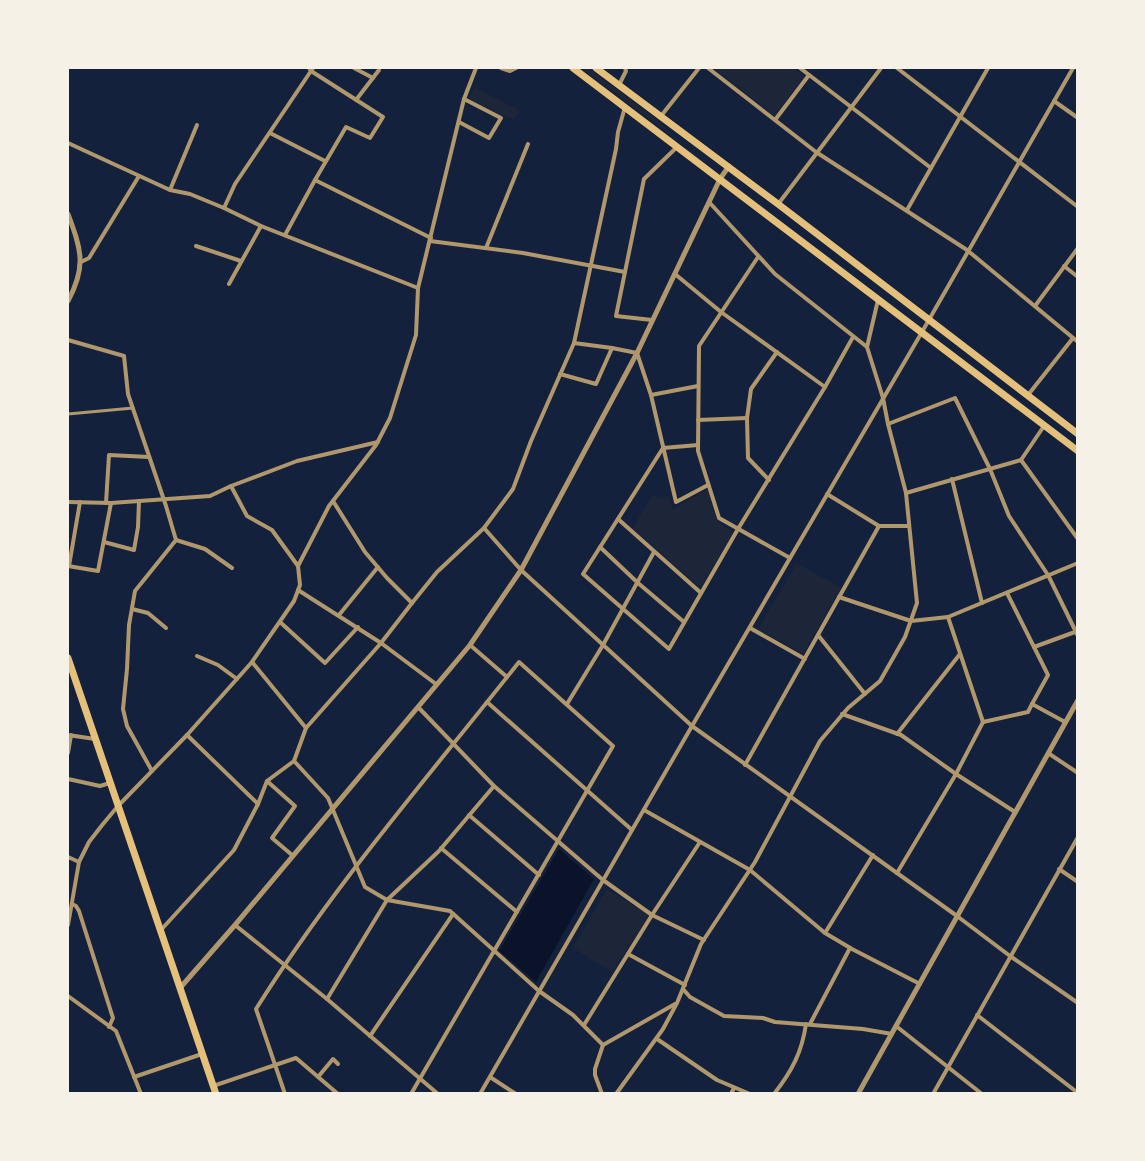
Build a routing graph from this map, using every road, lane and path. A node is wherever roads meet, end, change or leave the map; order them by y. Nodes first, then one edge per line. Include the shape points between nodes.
1 (354, 68) edge
2 (476, 68) edge
3 (501, 68) edge
4 (516, 68) edge
5 (573, 68) edge
6 (596, 68) edge
7 (625, 68) edge
8 (699, 68) edge
9 (708, 68) edge
10 (800, 68) edge
11 (881, 68) edge
12 (897, 68) edge
13 (988, 68) edge
14 (1073, 68) edge
15 (311, 69) edge
16 (379, 70) dead end
17 (809, 75) junction
18 (372, 78) junction
19 (619, 85) junction
20 (464, 99) junction
21 (356, 100) junction
22 (1054, 101) junction
23 (625, 107) junction
24 (851, 107) junction
25 (662, 116) junction
26 (960, 117) junction
27 (1077, 118) edge
28 (775, 120) junction
29 (459, 122) junction
30 (197, 125) dead end
31 (270, 133) junction
32 (68, 143) edge
33 (528, 144) dead end
34 (677, 147) junction
35 (816, 152) junction
36 (325, 162) junction
37 (1018, 162) junction
38 (729, 166) junction
39 (931, 168) junction
40 (139, 176) junction
41 (720, 179) junction
42 (315, 180) junction
43 (170, 190) junction
44 (709, 202) junction
45 (778, 204) junction
46 (1077, 207) edge
47 (224, 208) junction
48 (907, 210) junction
49 (68, 217) edge
50 (261, 226) junction
51 (285, 235) junction
52 (430, 240) junction
53 (196, 246) dead end
54 (486, 248) junction
55 (1077, 248) edge
56 (968, 250) junction
57 (758, 256) junction
58 (242, 261) junction
59 (81, 262) junction
60 (591, 266) junction
61 (1064, 266) junction
62 (625, 272) junction
63 (675, 273) junction
64 (1077, 277) edge
65 (229, 284) dead end
66 (418, 288) junction
67 (878, 300) junction
68 (68, 301) edge
69 (1035, 306) junction
70 (722, 312) junction
71 (652, 320) junction
72 (929, 320) junction
73 (922, 332) junction
74 (853, 337) junction
75 (1073, 338) junction
76 (68, 340) edge
77 (1077, 342) edge
78 (574, 344) junction
79 (867, 347) junction
80 (612, 348) junction
81 (777, 352) junction
82 (637, 353) junction
83 (560, 374) junction
84 (698, 386) junction
85 (825, 387) junction
86 (651, 395) junction
87 (1028, 395) junction
88 (883, 398) junction
89 (133, 408) junction
90 (68, 414) edge
91 (747, 418) junction
92 (698, 420) junction
93 (888, 424) junction
94 (1044, 426) junction
95 (1077, 434) edge
96 (378, 442) junction
97 (698, 445) junction
98 (663, 448) junction
99 (1077, 451) edge
100 (149, 457) junction
101 (1021, 460) junction
102 (990, 469) junction
103 (952, 479) junction
104 (769, 480) junction
105 (708, 485) junction
106 (231, 486) junction
107 (906, 493) junction
108 (827, 494) junction
109 (164, 499) junction
110 (139, 501) junction
111 (333, 501) junction
112 (68, 502) edge
113 (80, 502) junction
114 (109, 503) junction
115 (618, 519) junction
116 (879, 526) junction
117 (909, 526) junction
118 (484, 528) junction
119 (738, 530) junction
120 (1077, 539) edge
121 (176, 540) junction
122 (104, 542) junction
123 (600, 547) junction
124 (654, 552) junction
125 (790, 558) junction
126 (1077, 563) edge
127 (68, 566) edge
128 (298, 566) junction
129 (378, 567) junction
130 (232, 568) dead end
131 (521, 570) junction
132 (1048, 575) junction
133 (638, 583) junction
134 (298, 590) junction
135 (1007, 592) junction
136 (701, 593) junction
137 (839, 597) junction
138 (412, 603) junction
139 (982, 603) junction
140 (132, 609) junction
141 (623, 609) junction
142 (339, 615) junction
143 (948, 617) junction
144 (911, 621) junction
145 (280, 622) junction
146 (684, 622) junction
147 (358, 627) junction
148 (166, 628) dead end
149 (750, 628) junction
150 (1076, 634) edge
151 (818, 635) junction
152 (381, 643) junction
153 (470, 645) junction
154 (603, 645) junction
155 (1034, 647) junction
156 (960, 654) junction
157 (197, 656) dead end
158 (68, 658) edge
159 (805, 659) junction
160 (252, 662) junction
161 (507, 677) junction
162 (237, 679) junction
163 (436, 684) junction
164 (865, 694) junction
165 (1077, 700) edge
166 (487, 702) junction
167 (567, 704) junction
168 (1032, 704) junction
169 (418, 706) junction
170 (843, 714) junction
171 (983, 722) junction
172 (1065, 722) junction
173 (692, 726) junction
174 (306, 728) junction
175 (897, 734) junction
176 (69, 735) edge
177 (187, 735) junction
178 (95, 740) junction
179 (454, 744) junction
180 (68, 753) edge
181 (1048, 753) junction
182 (294, 760) junction
183 (745, 765) junction
184 (152, 771) junction
185 (1077, 773) edge
186 (956, 774) junction
187 (68, 779) edge
188 (267, 781) junction
189 (110, 783) junction
190 (494, 786) junction
191 (587, 792) junction
192 (789, 796) junction
193 (258, 804) junction
194 (118, 806) junction
195 (333, 809) junction
196 (644, 810) junction
197 (1015, 812) junction
198 (469, 815) junction
199 (632, 831) junction
200 (1077, 837) edge
201 (558, 842) junction
202 (700, 842) junction
203 (441, 848) junction
204 (292, 855) junction
205 (873, 855) junction
206 (68, 857) edge
207 (79, 862) junction
208 (357, 866) junction
209 (1059, 869) junction
210 (750, 870) junction
211 (897, 873) junction
212 (539, 875) junction
213 (603, 880) junction
214 (1077, 882) edge
215 (387, 900) junction
216 (72, 904) junction
217 (517, 912) junction
218 (453, 914) junction
219 (652, 915) junction
220 (957, 916) junction
221 (68, 925) edge
222 (235, 925) junction
223 (160, 932) junction
224 (825, 933) junction
225 (704, 940) junction
226 (850, 948) junction
227 (494, 951) junction
228 (628, 954) junction
229 (1010, 956) junction
230 (284, 964) junction
231 (920, 984) junction
232 (684, 987) junction
233 (180, 988) junction
234 (539, 991) junction
235 (68, 996) edge
236 (327, 999) junction
237 (1077, 1003) edge
238 (677, 1004) junction
239 (977, 1015) junction
240 (808, 1024) junction
241 (584, 1025) junction
242 (896, 1026) junction
243 (109, 1027) junction
244 (892, 1034) junction
245 (370, 1036) junction
246 (657, 1039) junction
247 (603, 1045) junction
248 (202, 1054) junction
249 (338, 1064) dead end
250 (275, 1065) junction
251 (948, 1066) junction
252 (134, 1077) junction
253 (318, 1077) junction
254 (490, 1077) junction
255 (420, 1078) junction
256 (734, 1088) junction
257 (214, 1090) edge
258 (1077, 1093) edge
259 (141, 1094) edge
260 (285, 1094) edge
261 (338, 1094) edge
262 (411, 1094) edge
263 (438, 1094) edge
264 (480, 1094) edge
265 (516, 1094) edge
266 (603, 1094) edge
267 (616, 1094) edge
268 (731, 1094) edge
269 (750, 1094) edge
270 (774, 1094) edge
271 (858, 1094) edge
272 (933, 1094) edge
273 (982, 1094) edge

1 - 18 street
2 - 20 street
3 - 4 street
5 - 23 highway
6 - 19 highway
7 - 19 street
8 - 25 street
9 - 28 street
10 - 17 street
11 - 24 street
12 - 26 street
13 - 26 street
14 - 22 street
15 - 21 street
15 - 31 street
16 - 18 street
17 - 24 street
17 - 28 street
18 - 21 street
19 - 25 highway
20 - 29 street
20 - 29 street via 501,118 489,138
21 - 36 street via 383,117 369,138 346,127
22 - 27 street
22 - 37 street
23 - 34 highway
23 - 60 street
24 - 35 street
24 - 39 street
25 - 38 highway
26 - 37 street
26 - 39 street
28 - 35 street
29 - 52 street
30 - 43 street
31 - 36 street
31 - 47 street via 235,184
32 - 40 street
33 - 54 street
34 - 41 highway
34 - 62 street via 644,179
35 - 45 street
35 - 48 street
36 - 42 street
37 - 46 street
37 - 56 street
38 - 41 street
38 - 45 highway
39 - 48 street
40 - 43 street
40 - 59 street via 89,258
41 - 44 street
41 - 67 highway
42 - 51 street
42 - 52 street
43 - 47 street
44 - 57 street
44 - 63 street
45 - 72 highway
47 - 50 street
48 - 56 street
49 - 59 street via 78,240
50 - 51 street
50 - 58 street
51 - 66 street
52 - 54 street
52 - 66 street
53 - 58 street
54 - 60 street
55 - 61 street
56 - 69 street
56 - 72 street
57 - 70 street
57 - 74 street via 774,274
58 - 65 street
59 - 68 street
60 - 62 street
60 - 78 street
61 - 64 street
61 - 69 street
62 - 71 street via 616,316
63 - 70 street
63 - 71 street
66 - 96 street via 416,335 390,418
67 - 73 highway
67 - 79 street
69 - 75 street
70 - 81 street
70 - 84 street via 699,346
71 - 82 street
72 - 73 street
72 - 87 highway
73 - 88 street
73 - 94 highway
74 - 79 street
74 - 85 street
75 - 77 street
75 - 87 street
76 - 89 street via 124,356
78 - 80 street
78 - 83 street
79 - 88 street
80 - 82 street
80 - 83 street via 596,384
81 - 85 street
81 - 91 street via 750,389
82 - 86 street
82 - 131 street
83 - 118 street via 513,489
84 - 86 street
84 - 92 street
85 - 104 street
86 - 98 street
87 - 95 highway
88 - 93 street
88 - 108 street
89 - 90 street
89 - 100 street
91 - 92 street
91 - 104 street via 748,458
92 - 97 street
93 - 102 street via 955,398
93 - 107 street
94 - 99 highway
94 - 101 street
96 - 106 street via 297,461
96 - 111 street
97 - 98 street
97 - 105 street
98 - 105 street via 676,502
98 - 115 street
100 - 109 street
100 - 114 street via 109,455
101 - 102 street
101 - 120 street
102 - 103 street
102 - 132 street via 1009,516
103 - 107 street
103 - 139 street
104 - 119 street
105 - 119 street via 719,518
106 - 109 street via 210,496
106 - 128 street via 247,516 272,530
107 - 117 street
108 - 116 street
108 - 125 street
109 - 110 street
109 - 121 street
110 - 114 street
110 - 122 street via 134,550
111 - 128 street
111 - 129 street
112 - 113 street
113 - 114 street
113 - 127 street
114 - 122 street
115 - 123 street
115 - 124 street
116 - 117 street
116 - 137 street
117 - 144 street via 917,603
118 - 131 street
118 - 138 street via 436,572
119 - 125 street
119 - 136 street
121 - 130 street via 205,549
121 - 140 street via 135,591
122 - 127 street via 98,571
123 - 133 street
123 - 141 street via 583,574
124 - 133 street
124 - 136 street
125 - 149 street
126 - 132 street
128 - 134 street
129 - 138 street
129 - 142 street
131 - 153 street
131 - 154 street
132 - 135 street
132 - 150 street
133 - 141 street
133 - 146 street
134 - 142 street
134 - 145 street
135 - 139 street
135 - 155 street
136 - 146 street
137 - 144 street
137 - 151 street
138 - 152 street
139 - 143 street
140 - 148 street via 148,613
140 - 184 street via 123,709 127,726
141 - 146 street via 669,649
141 - 154 street
142 - 147 street
143 - 144 street
143 - 156 street
144 - 164 street via 880,681
145 - 147 street via 325,663
145 - 160 street
147 - 152 street
149 - 159 street
149 - 173 street
150 - 155 street
151 - 159 street
151 - 164 street
152 - 163 street
152 - 174 street
153 - 161 street
153 - 163 street
154 - 167 street
154 - 173 street
155 - 168 street via 1048,675
156 - 171 street
156 - 175 street
157 - 162 street
158 - 178 highway
159 - 183 street
160 - 162 street
160 - 174 street
161 - 166 street
161 - 167 street via 519,662
162 - 177 street
163 - 169 street
164 - 170 street
165 - 172 street
166 - 179 street
166 - 191 street
167 - 191 street via 613,746
168 - 171 street via 1028,712
168 - 172 street
169 - 179 street
169 - 195 street
170 - 175 street
170 - 192 street via 820,741
171 - 186 street
172 - 181 street
173 - 183 street
173 - 196 street
174 - 182 street
175 - 186 street
176 - 178 street
176 - 180 street
177 - 184 street
177 - 193 street
178 - 189 highway
179 - 190 street
179 - 208 street
181 - 185 street
181 - 197 street
182 - 188 street
182 - 195 street
183 - 192 street
184 - 194 street
186 - 197 street
186 - 211 street
187 - 189 street via 100,786
188 - 193 street
188 - 204 street via 295,806 272,838
189 - 194 highway
190 - 198 street
190 - 201 street
191 - 199 street
191 - 201 street
192 - 205 street
192 - 210 street
193 - 223 street via 234,850
194 - 207 street via 89,842
194 - 223 highway
195 - 204 street
195 - 208 street
196 - 199 street
196 - 202 street
197 - 220 street
198 - 203 street
198 - 212 street
199 - 213 street
200 - 209 street
201 - 212 street
201 - 213 street
202 - 210 street
202 - 219 street
203 - 215 street
203 - 217 street
204 - 222 street
205 - 211 street
205 - 224 street
206 - 207 street
207 - 216 street
208 - 215 street via 365,887
208 - 230 street
209 - 214 street
209 - 229 street
210 - 224 street
210 - 225 street
211 - 220 street
212 - 217 street
213 - 219 street
213 - 234 street
215 - 218 street
215 - 236 street
216 - 221 street
216 - 243 street via 79,911 113,1018
217 - 227 street
218 - 227 street
218 - 245 street
219 - 225 street
219 - 228 street
220 - 229 street
220 - 231 street
222 - 230 street
222 - 233 street
223 - 233 highway
224 - 226 street
225 - 232 street
226 - 231 street
226 - 240 street
227 - 234 street
227 - 255 street
228 - 232 street
228 - 241 street
229 - 237 street
229 - 239 street
230 - 236 street
230 - 250 street via 256,1009
231 - 242 street
232 - 238 street
232 - 240 street via 690,996 724,1016
233 - 248 highway
234 - 241 street
234 - 254 street
235 - 243 street
236 - 245 street
238 - 246 street
238 - 247 street
239 - 251 street
239 - 258 street
240 - 244 street
240 - 270 street via 798,1056
241 - 247 street
242 - 244 street
242 - 251 street
243 - 252 street via 116,1031
244 - 271 street
245 - 255 street
246 - 256 street
246 - 267 street
247 - 266 street via 595,1075
248 - 252 street
248 - 257 highway
249 - 253 street via 333,1059
250 - 253 street via 296,1058
250 - 257 street
250 - 260 street
251 - 272 street
251 - 273 street
252 - 259 street
253 - 261 street
254 - 264 street
254 - 265 street
255 - 262 street
255 - 263 street
256 - 268 street
256 - 269 street

